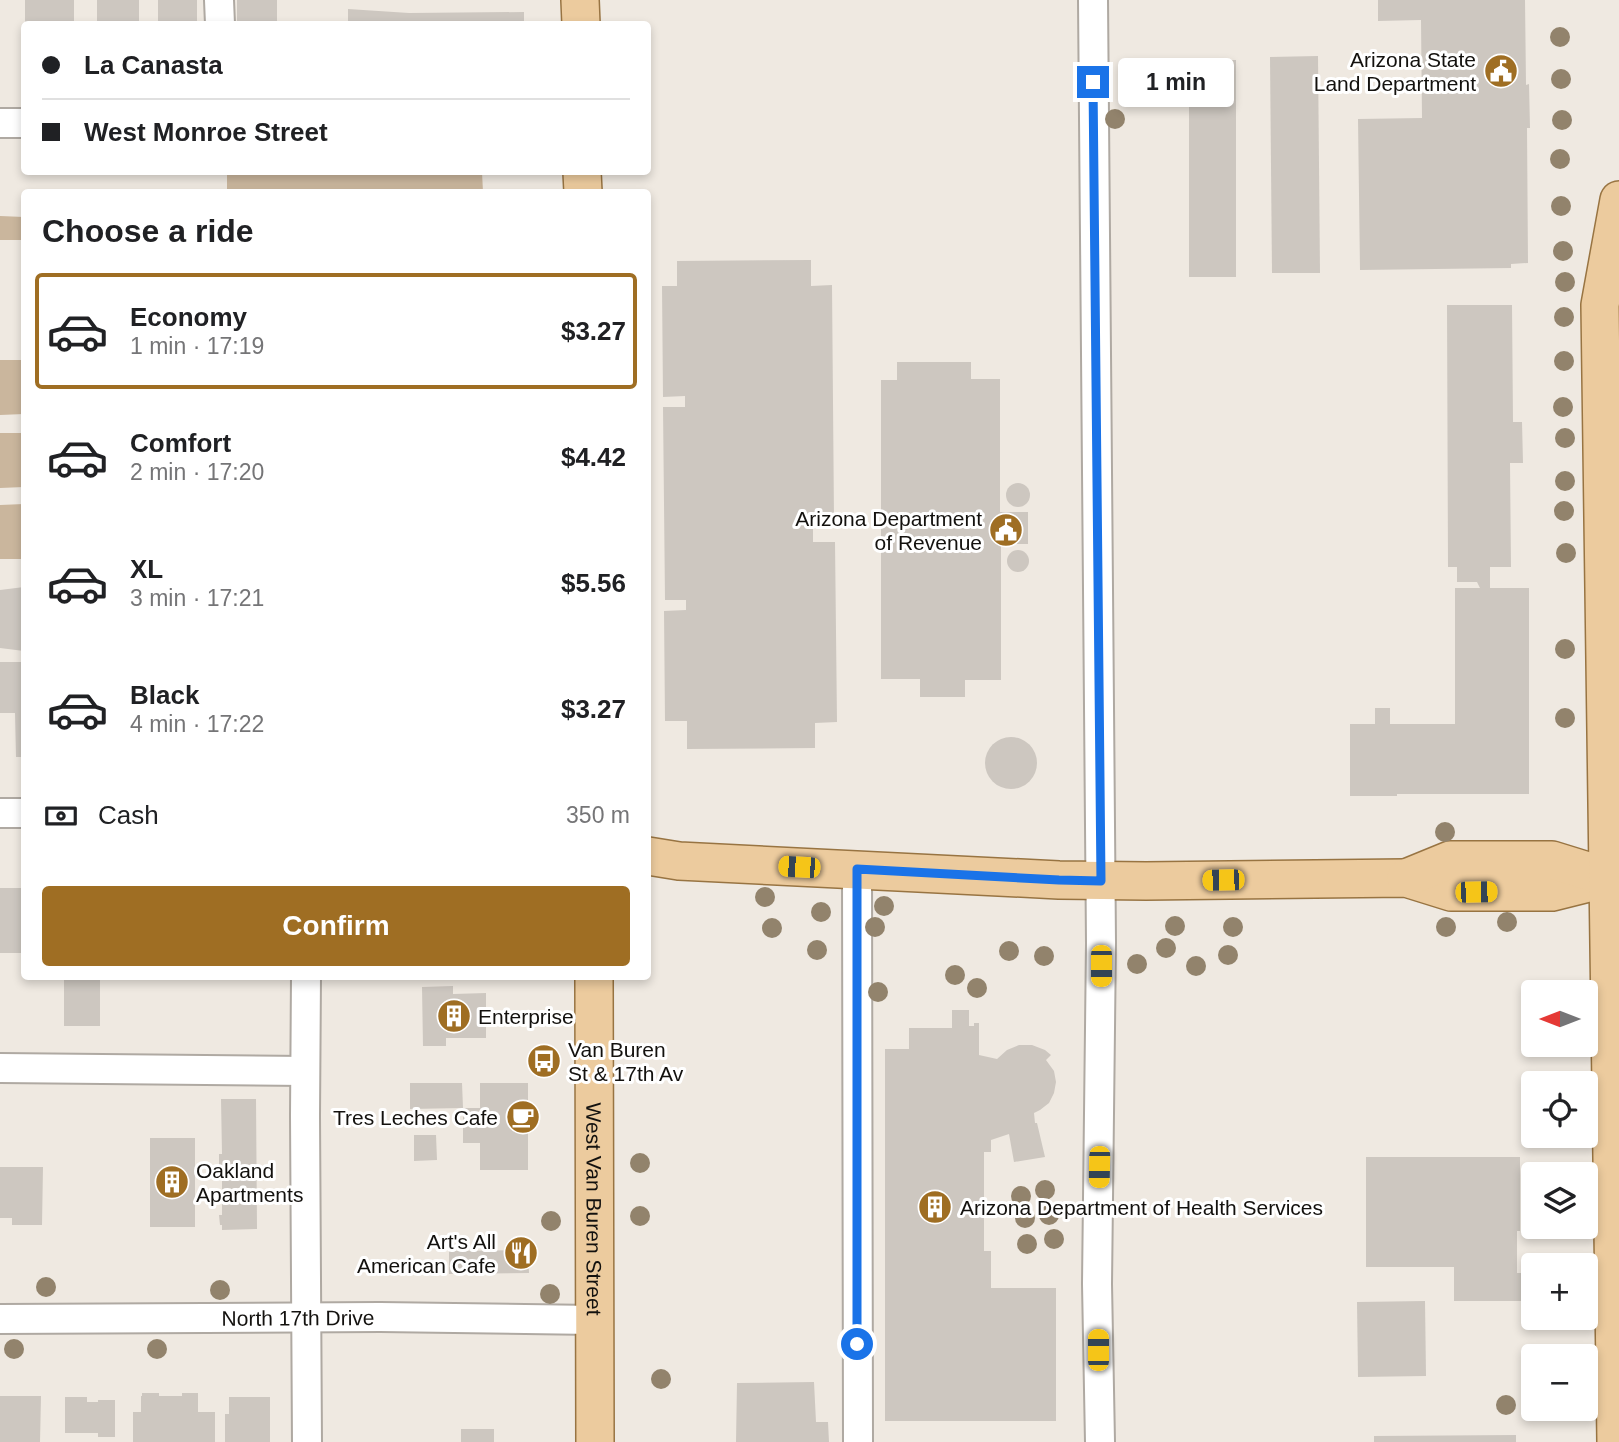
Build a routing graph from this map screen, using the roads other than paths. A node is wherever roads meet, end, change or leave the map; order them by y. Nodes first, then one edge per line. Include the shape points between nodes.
1 (219, 0) edge
2 (580, 0) edge
3 (1093, 0) edge
4 (220, 21) edge
5 (581, 21) edge
6 (0, 123) edge
7 (21, 123) edge
8 (1619, 200) edge
9 (0, 813) edge
10 (21, 813) edge
11 (651, 856) edge
12 (857, 869) junction
13 (1614, 878) edge
14 (1101, 881) junction
15 (306, 980) edge
16 (593, 980) edge
17 (0, 1068) edge
18 (305, 1071) junction
19 (306, 1317) junction
20 (0, 1319) edge
21 (594, 1320) junction
22 (307, 1442) edge
23 (595, 1442) edge
24 (858, 1442) edge
25 (1100, 1442) edge
26 (1616, 1442) edge

1 - 4 street
2 - 5 main road
3 - 14 street
6 - 7 street
8 - 13 main road via 1600,305
9 - 10 street
11 - 12 main road
12 - 14 main road
12 - 24 street
13 - 14 main road via 1552,860 1450,860 1406,878
13 - 26 main road
14 - 25 street
15 - 18 street
16 - 21 main road, West Van Buren Street
17 - 18 street
18 - 19 street
19 - 20 street, North 17th Drive
19 - 21 street, North 17th Drive
19 - 22 street
21 - 23 main road, West Van Buren Street

